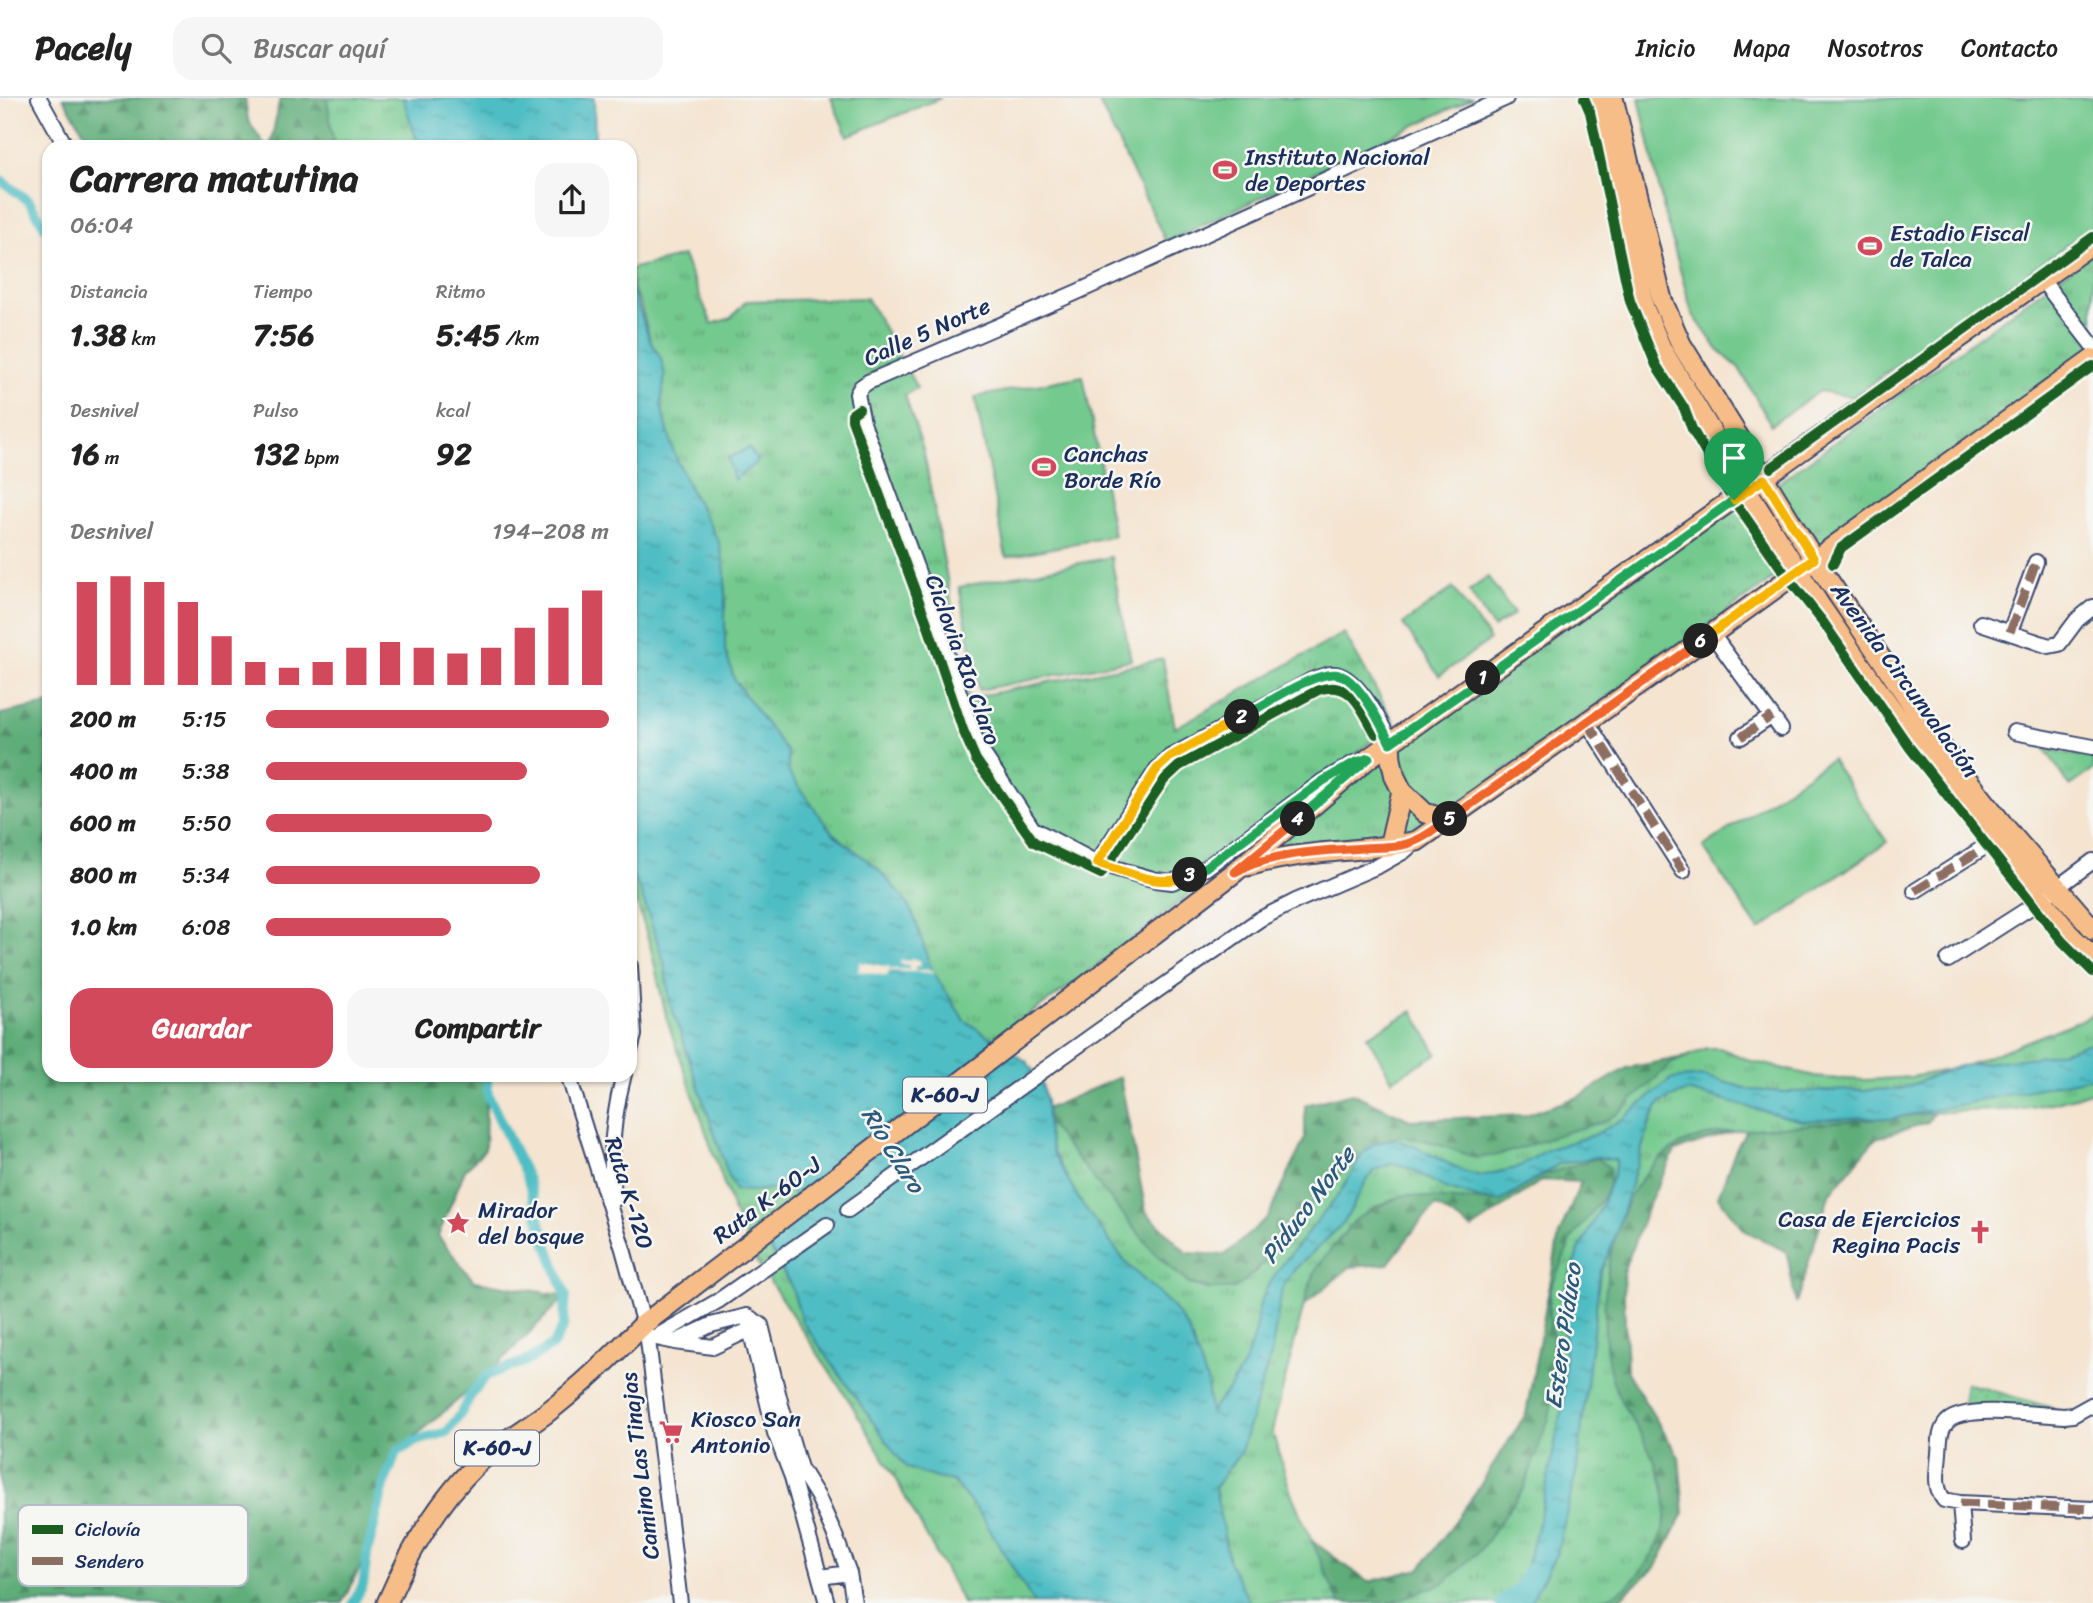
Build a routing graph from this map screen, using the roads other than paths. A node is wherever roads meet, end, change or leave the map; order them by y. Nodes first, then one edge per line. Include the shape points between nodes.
1 (39, 98) edge
2 (1506, 98) edge
3 (1597, 98) edge
4 (1613, 98) edge
5 (61, 140) edge
6 (2093, 243) edge
7 (2042, 280) junction
8 (2093, 346) edge
9 (2093, 359) edge
10 (1764, 479) junction
11 (1747, 491) junction
12 (1814, 559) junction
13 (2036, 562) dead end
14 (1798, 570) junction
15 (2093, 607) edge
16 (1981, 623) dead end
17 (2010, 632) junction
18 (1712, 634) junction
19 (1772, 716) junction
20 (1587, 722) junction
21 (1781, 729) dead end
22 (2014, 732) dead end
23 (1741, 737) dead end
24 (1390, 743) junction
25 (2093, 747) edge
26 (1369, 758) junction
27 (1402, 791) junction
28 (1449, 820) junction
29 (1417, 841) junction
30 (1994, 841) junction
31 (1389, 847) junction
32 (1092, 861) junction
33 (2093, 861) edge
34 (1380, 865) junction
35 (1683, 871) dead end
36 (1230, 876) junction
37 (1915, 891) dead end
38 (2049, 893) junction
39 (2093, 929) edge
40 (2093, 957) edge
41 (1948, 960) dead end
42 (571, 1082) edge
43 (622, 1082) edge
44 (848, 1210) dead end
45 (827, 1225) dead end
46 (623, 1249) junction
47 (752, 1324) junction
48 (649, 1334) junction
49 (674, 1335) junction
50 (2092, 1405) edge
51 (1961, 1503) junction
52 (2093, 1509) edge
53 (1963, 1541) dead end
54 (849, 1573) junction
55 (820, 1577) junction
56 (387, 1603) edge
57 (680, 1603) edge
58 (827, 1603) edge
59 (855, 1603) edge

1 - 5 street
2 - 32 street, Calle 5 Norte via 861,387 857,394 863,423 982,751 1033,829
3 - 11 main road, Avenida Circunvalación via 1652,331
4 - 10 main road, Avenida Circunvalación via 1669,320
6 - 7 main road
7 - 8 street
7 - 10 main road
9 - 12 main road
10 - 11 main road
10 - 12 main road, Avenida Circunvalación
11 - 14 main road, Avenida Circunvalación
11 - 24 main road, K-60-J
12 - 14 main road
12 - 38 main road, Avenida Circunvalación via 1936,740 2004,826
13 - 17 street
14 - 18 main road, K-60-J
14 - 30 main road, Avenida Circunvalación via 1922,751
15 - 17 street via 2055,645
16 - 17 street
18 - 19 street
18 - 20 main road, K-60-J
19 - 21 street
19 - 23 street
20 - 28 main road, K-60-J
20 - 35 street
22 - 25 street
24 - 26 main road, K-60-J
24 - 27 main road
24 - 32 street via 1349,680 1328,674 1312,680 1170,757
26 - 32 street via 1338,772 1185,878 1156,880
26 - 36 main road, K-60-J
27 - 28 main road via 1424,813
27 - 31 main road
28 - 29 main road, K-60-J
29 - 31 main road, K-60-J
29 - 34 street
30 - 37 street
30 - 38 main road, Avenida Circunvalación
31 - 34 street
31 - 36 main road, K-60-J via 1274,858
33 - 38 street
34 - 44 street via 1260,919
36 - 48 main road, Ruta K-60-J / K-60-J via 665,1309
38 - 39 main road, Avenida Circunvalación
38 - 40 main road, Avenida Circunvalación via 2073,938
38 - 41 street
42 - 46 street, Ruta K-120
43 - 46 street via 610,1170
45 - 49 street
46 - 48 street, Ruta K-120
47 - 49 street via 711,1325
47 - 49 street via 713,1348
47 - 54 street via 800,1468 818,1497
47 - 55 street via 775,1433
48 - 49 street
48 - 56 main road, Ruta K-60-J / K-60-J via 495,1449 453,1490 417,1540
48 - 57 street, Camino Las Tinajas
50 - 51 street via 2064,1416 1965,1412 1952,1418 1940,1433 1937,1485 1944,1500
51 - 52 street
51 - 53 street
54 - 55 street
54 - 59 street
55 - 58 street

